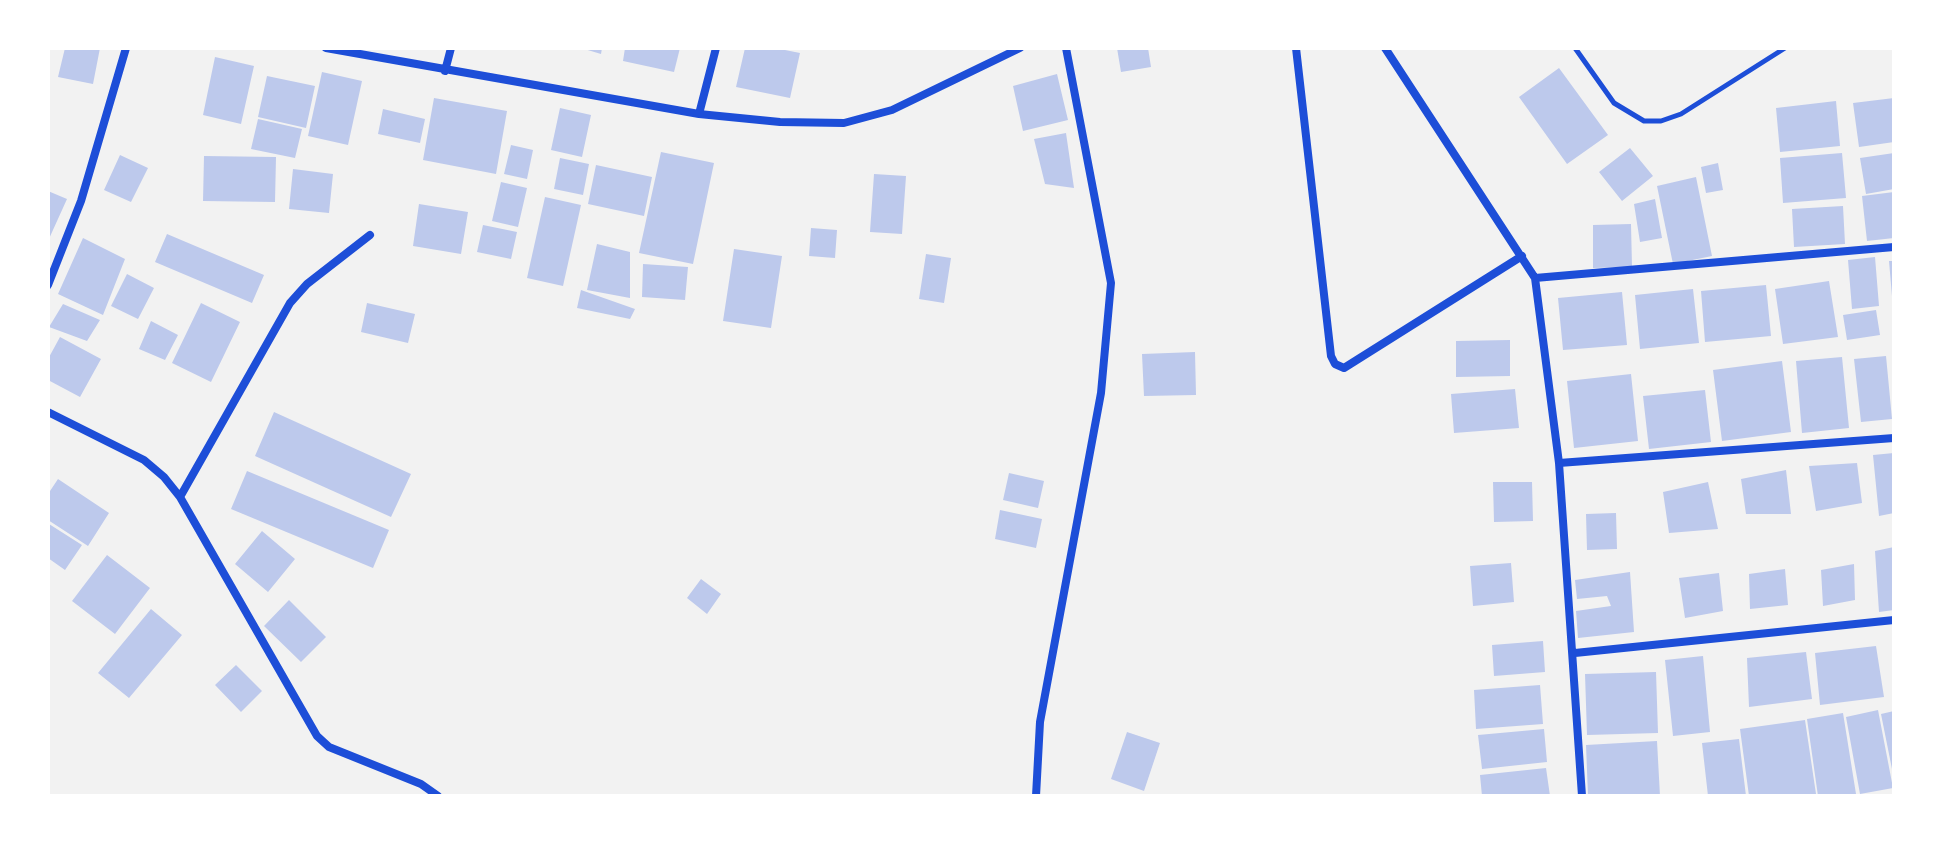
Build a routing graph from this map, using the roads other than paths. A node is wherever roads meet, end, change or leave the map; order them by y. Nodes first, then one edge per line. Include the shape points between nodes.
1 (126, 48) edge
2 (326, 48) edge
3 (451, 48) edge
4 (716, 48) edge
5 (1020, 48) edge
6 (1066, 48) edge
7 (1296, 48) edge
8 (1385, 48) edge
9 (1575, 48) edge
10 (1785, 48) edge
11 (445, 71) junction
12 (699, 114) junction
13 (370, 235) dead end
14 (1894, 247) edge
15 (1522, 256) junction
16 (1535, 278) junction
17 (48, 285) edge
18 (48, 412) edge
19 (1894, 438) edge
20 (1559, 463) junction
21 (180, 497) junction
22 (1894, 620) edge
23 (1575, 653) junction
24 (438, 796) edge
25 (1036, 796) edge
26 (1582, 796) edge

1 - 17 street via 81,201
2 - 11 street
3 - 11 street
4 - 12 street
5 - 12 street via 892,110 844,123
6 - 25 street via 1111,283 1101,393 1040,722
7 - 15 street via 1335,364 1344,368
8 - 15 street
9 - 10 lane via 1614,103 1644,121 1661,121 1681,114
11 - 12 street
13 - 21 street via 290,303
14 - 16 street
15 - 16 street
16 - 20 street
18 - 21 street via 144,460
19 - 20 street
20 - 23 street
21 - 24 street via 317,736 342,754 421,784
22 - 23 street
23 - 26 street

